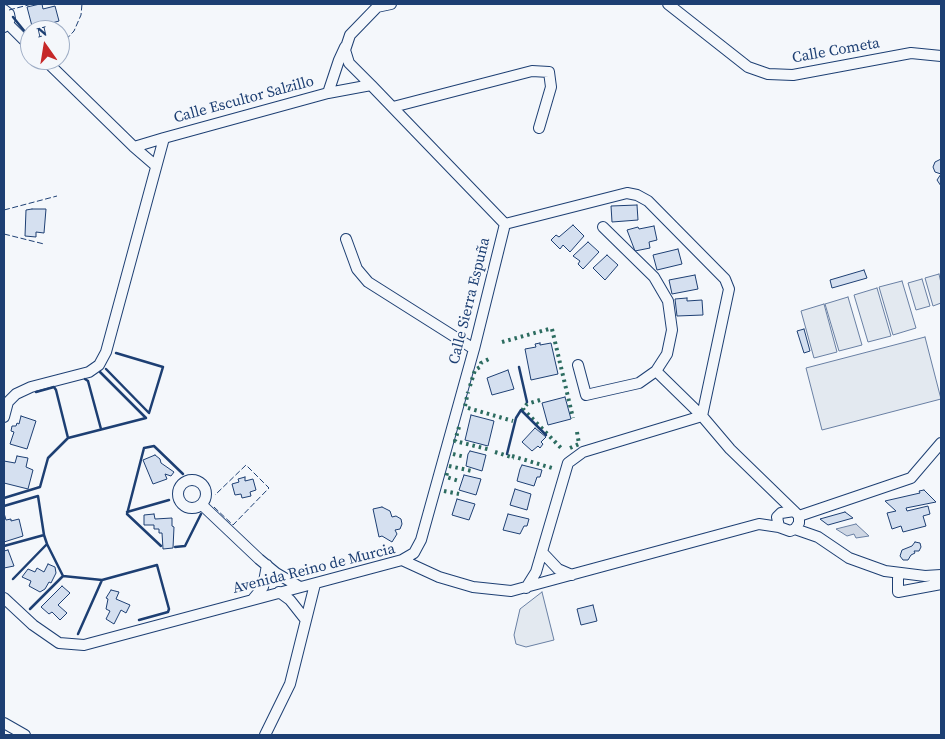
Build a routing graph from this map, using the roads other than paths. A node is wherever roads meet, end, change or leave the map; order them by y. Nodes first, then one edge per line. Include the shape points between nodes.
1 (391, 4) edge
2 (668, 4) edge
3 (378, 6) edge
4 (4, 9) edge
5 (6, 25) edge
6 (20, 37) edge
7 (347, 44) junction
8 (941, 56) edge
9 (55, 70) edge
10 (371, 85) junction
11 (328, 93) junction
12 (393, 107) junction
13 (539, 128) dead end
14 (164, 138) junction
15 (134, 147) junction
16 (156, 166) junction
17 (505, 224) junction
18 (603, 227) dead end
19 (346, 239) dead end
20 (474, 349) junction
21 (578, 365) dead end
22 (656, 371) junction
23 (702, 416) junction
24 (4, 418) edge
25 (941, 443) edge
26 (202, 505) dead end
27 (797, 514) junction
28 (778, 522) junction
29 (795, 529) junction
30 (542, 552) junction
31 (402, 560) junction
32 (267, 565) junction
33 (898, 573) junction
34 (572, 575) junction
35 (941, 575) edge
36 (315, 584) junction
37 (941, 584) edge
38 (300, 587) junction
39 (526, 588) junction
40 (279, 592) junction
41 (4, 598) edge
42 (253, 599) junction
43 (305, 618) junction
44 (4, 723) edge
45 (25, 735) edge
46 (265, 735) edge

1 - 3 street
2 - 8 street, Calle Cometa via 748,67 768,74 793,75 911,53
3 - 7 street via 350,35
4 - 5 street via 10,17
5 - 6 street
7 - 10 street via 345,50 349,62
7 - 11 street
9 - 15 street
10 - 11 street, Calle Escultor Salzillo
10 - 12 street
11 - 14 street, Calle Escultor Salzillo
12 - 13 street via 532,70 549,72 551,87
12 - 17 street
14 - 15 street
14 - 16 street, Calle Escultor Salzillo
15 - 16 street
16 - 24 street, Calle Escultor Salzillo via 106,352 99,365 90,372 16,394 8,402
17 - 20 street, Calle Sierra Espuña
17 - 23 street, Calle Sierra Espuña via 627,193 648,201 725,279 729,289
18 - 22 street via 654,277 668,301 672,330 667,354
19 - 20 street via 357,269 368,282
20 - 31 street, Calle Sierra Espuña via 421,540 414,553
21 - 22 street via 586,396 640,383
22 - 23 street
23 - 27 street via 730,449
23 - 30 street via 583,452 568,464
25 - 27 street, Avenida Reino de Murcia via 911,478
26 - 32 street
27 - 28 street, Avenida Reino de Murcia via 781,513
27 - 29 street via 799,523
28 - 29 street, Avenida Reino de Murcia via 790,531
28 - 34 street, Avenida Reino de Murcia via 759,524
29 - 33 street, Avenida Reino de Murcia via 818,537 849,558
30 - 34 street via 558,569
30 - 39 street via 536,572
31 - 36 street, Avenida Reino de Murcia
31 - 39 street, Avenida Reino de Murcia via 474,587 512,591
32 - 38 street
32 - 42 street via 263,587
33 - 35 street, Avenida Reino de Murcia
33 - 37 street via 898,592
34 - 39 street, Avenida Reino de Murcia
36 - 38 street, Avenida Reino de Murcia
36 - 43 street
38 - 40 street, Avenida Reino de Murcia
40 - 42 street, Avenida Reino de Murcia
40 - 43 street
41 - 42 street, Avenida Reino de Murcia via 32,625 60,643 84,645
43 - 46 street via 290,684
44 - 45 street

